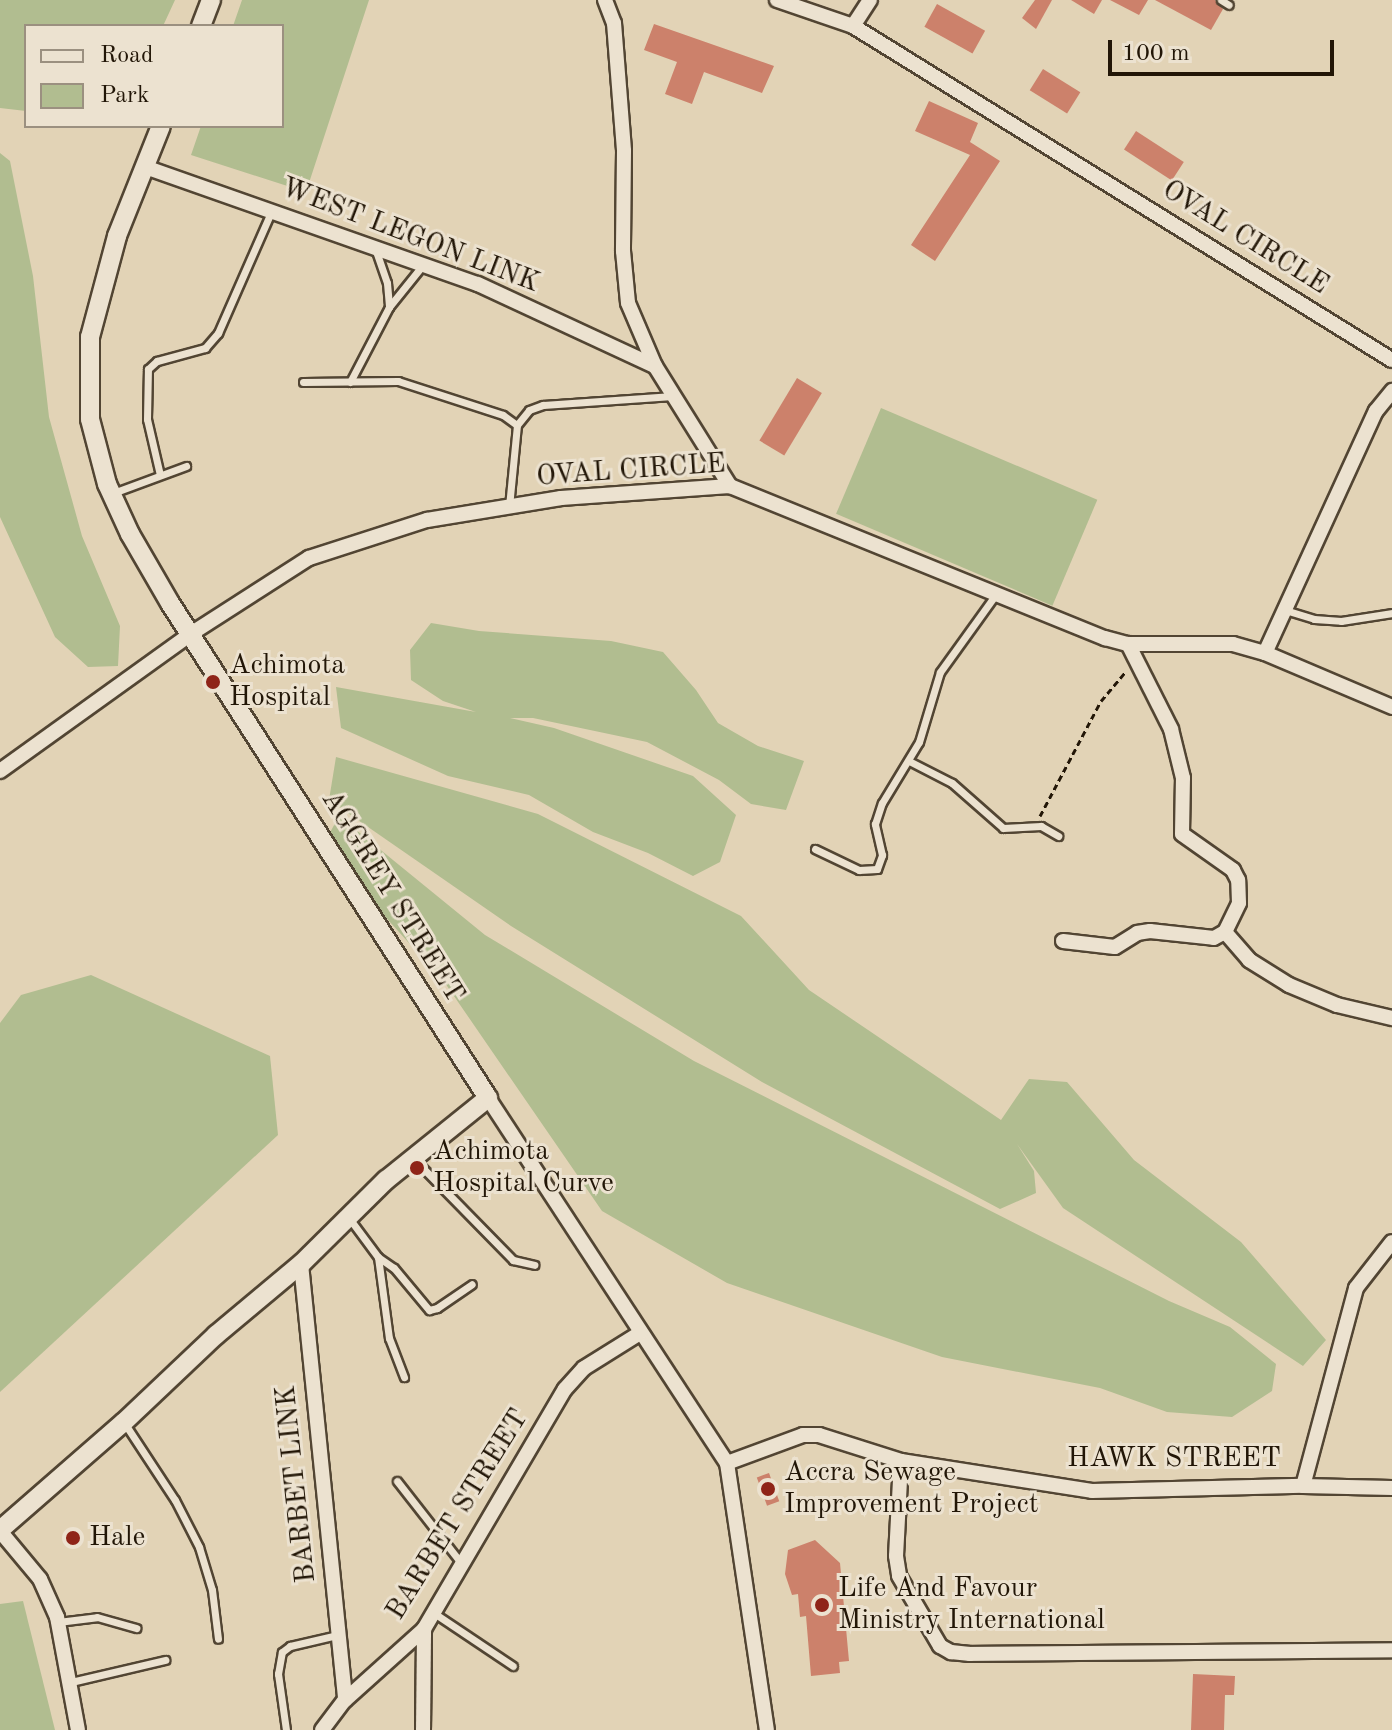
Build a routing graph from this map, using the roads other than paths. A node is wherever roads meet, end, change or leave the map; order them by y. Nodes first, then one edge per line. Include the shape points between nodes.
1 (211, 0) edge
2 (605, 0) edge
3 (777, 0) edge
4 (870, 0) edge
5 (202, 24) edge
6 (853, 26) junction
7 (160, 128) edge
8 (145, 167) junction
9 (271, 212) junction
10 (375, 248) junction
11 (423, 265) junction
12 (389, 307) junction
13 (1392, 360) edge
14 (655, 366) junction
15 (303, 382) dead end
16 (350, 382) junction
17 (1392, 391) edge
18 (675, 396) junction
19 (517, 425) junction
20 (186, 466) dead end
21 (160, 475) junction
22 (730, 486) junction
23 (111, 493) junction
24 (509, 507) junction
25 (997, 593) junction
26 (1285, 610) junction
27 (1392, 613) edge
28 (192, 633) junction
29 (1128, 644) junction
30 (1265, 653) junction
31 (1392, 707) edge
32 (909, 761) junction
33 (0, 771) edge
34 (1058, 836) dead end
35 (815, 849) dead end
36 (1225, 932) junction
37 (1063, 941) dead end
38 (1392, 1018) edge
39 (488, 1098) junction
40 (413, 1157) junction
41 (349, 1218) junction
42 (1392, 1242) edge
43 (378, 1257) junction
44 (301, 1264) junction
45 (534, 1265) dead end
46 (472, 1284) dead end
47 (640, 1333) junction
48 (404, 1377) dead end
49 (124, 1422) junction
50 (901, 1461) junction
51 (727, 1463) junction
52 (397, 1481) dead end
53 (1303, 1486) junction
54 (1392, 1488) edge
55 (0, 1530) edge
56 (462, 1565) junction
57 (432, 1612) junction
58 (58, 1622) junction
59 (136, 1628) dead end
60 (424, 1629) junction
61 (339, 1635) junction
62 (218, 1639) dead end
63 (1392, 1650) edge
64 (165, 1660) dead end
65 (513, 1666) dead end
66 (71, 1682) junction
67 (345, 1700) junction
68 (78, 1730) edge
69 (286, 1730) edge
70 (322, 1730) edge
71 (423, 1730) edge
72 (767, 1730) edge

1 - 5 main road
2 - 14 street via 614,23 623,137 628,303
3 - 6 street, OVAL CIRCLE
4 - 6 street
6 - 13 street, OVAL CIRCLE
7 - 8 main road, AGGREY STREET
8 - 9 street, WEST LEGON LINK
8 - 23 main road, AGGREY STREET via 117,236 90,337 90,419
9 - 10 street, WEST LEGON LINK
9 - 21 lane via 218,333 205,348 157,361 148,369 147,419
10 - 11 street, WEST LEGON LINK
10 - 12 lane
11 - 12 lane
11 - 14 street, WEST LEGON LINK via 478,284
12 - 16 lane
14 - 18 street
15 - 16 lane
16 - 19 lane via 398,381 503,415
17 - 26 street via 1376,411
18 - 19 lane via 543,405 529,410
18 - 22 street
19 - 24 lane
20 - 21 lane
21 - 23 lane
22 - 24 street, OVAL CIRCLE via 561,498
22 - 25 street, OVAL CIRCLE
23 - 28 main road, AGGREY STREET via 149,568
24 - 28 street, OVAL CIRCLE via 427,520 309,558
25 - 29 street, OVAL CIRCLE
25 - 32 lane via 940,672
26 - 27 lane via 1341,621
26 - 30 street
28 - 33 street, OVAL CIRCLE
28 - 39 main road, AGGREY STREET
29 - 30 street, OVAL CIRCLE via 1233,644
29 - 36 street via 1171,729 1183,778 1182,834 1222,858 1238,880 1239,903
30 - 31 street, OVAL CIRCLE
32 - 34 lane via 952,783 1003,828 1036,825
32 - 35 lane via 875,824 882,855 877,869 859,870
36 - 37 street via 1201,939 1142,931 1110,947
36 - 38 street via 1249,960 1289,985 1337,1005
39 - 40 main road
39 - 47 street
40 - 41 main road
40 - 45 lane via 513,1260
41 - 43 lane
41 - 44 main road
42 - 53 street via 1356,1288
43 - 46 lane via 429,1310
43 - 48 lane via 389,1338
44 - 49 main road
44 - 61 street, BARBET LINK
47 - 51 street
47 - 56 street, BARBET STREET via 584,1368 565,1389
49 - 55 main road
49 - 62 lane via 199,1547 212,1590
50 - 51 street, HAWK STREET via 819,1435 803,1435
50 - 53 street, HAWK STREET via 1092,1491
50 - 63 street via 899,1576 940,1646 951,1652
51 - 72 street
52 - 56 lane
53 - 54 street, HAWK STREET
55 - 58 street via 40,1579
56 - 57 street, BARBET STREET
57 - 60 street, BARBET STREET
57 - 65 lane
58 - 59 lane via 97,1617
58 - 66 street
60 - 67 street, BARBET STREET
60 - 71 street
61 - 67 street, BARBET LINK
61 - 69 lane via 282,1652 278,1674
64 - 66 lane
66 - 68 street
67 - 70 street, BARBET STREET

